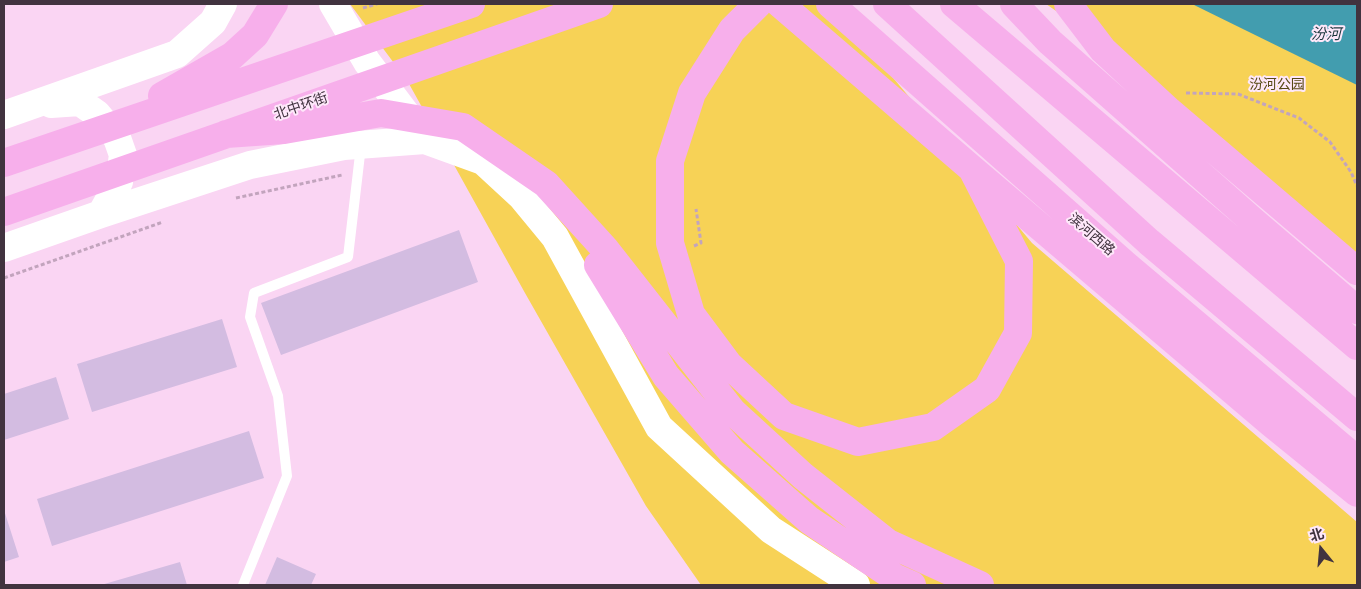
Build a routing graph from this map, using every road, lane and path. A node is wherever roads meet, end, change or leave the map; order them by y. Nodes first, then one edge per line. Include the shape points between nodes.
1 (222, 4) edge
2 (274, 4) edge
3 (333, 4) edge
4 (471, 4) edge
5 (599, 4) edge
6 (758, 4) edge
7 (780, 4) edge
8 (830, 4) edge
9 (886, 4) edge
10 (954, 4) edge
11 (1014, 4) edge
12 (1068, 4) edge
13 (1180, 93) dead end
14 (36, 105) junction
15 (4, 116) edge
16 (226, 134) junction
17 (78, 138) junction
18 (426, 140) junction
19 (361, 145) junction
20 (4, 163) edge
21 (972, 170) junction
22 (358, 172) junction
23 (546, 184) junction
24 (1357, 186) edge
25 (234, 198) dead end
26 (696, 206) dead end
27 (4, 212) edge
28 (101, 214) junction
29 (169, 220) dead end
30 (701, 242) dead end
31 (4, 248) edge
32 (1357, 271) edge
33 (4, 278) edge
34 (1357, 310) edge
35 (1356, 345) edge
36 (1357, 417) edge
37 (1357, 460) edge
38 (1357, 493) edge
39 (243, 585) edge
40 (856, 585) edge
41 (912, 585) edge
42 (980, 585) edge

1 - 14 street via 213,22 177,54
2 - 17 highway via 255,35 232,56 174,90
3 - 18 street via 367,62
4 - 17 highway
5 - 16 highway, 北中环街
6 - 21 highway via 732,30 692,93 670,161 670,243 691,314 729,366 784,416 858,442 933,427 987,389 1018,333 1019,261
7 - 21 highway
8 - 37 highway, 滨河西路 via 1128,267
9 - 36 highway via 1149,242
10 - 35 highway
11 - 34 highway via 1050,42
12 - 32 highway via 1103,50 1169,111
13 - 24 path via 1238,94 1299,118 1330,142
14 - 15 street
14 - 28 street via 80,102 97,114 117,138 123,155 119,182
16 - 23 highway via 284,130 381,114 463,127
16 - 27 highway, 北中环街
17 - 20 highway
18 - 19 street
18 - 40 street via 482,161 522,197 556,237 659,427 771,530
19 - 22 lane
19 - 28 street via 250,165
21 - 38 highway
22 - 25 path
22 - 39 lane via 348,257 254,293 250,317 278,396 287,476
23 - 41 highway via 666,376 732,452 808,520 894,577
23 - 42 highway via 605,250 732,411 803,476 888,543
26 - 30 path
28 - 31 street
29 - 33 path

